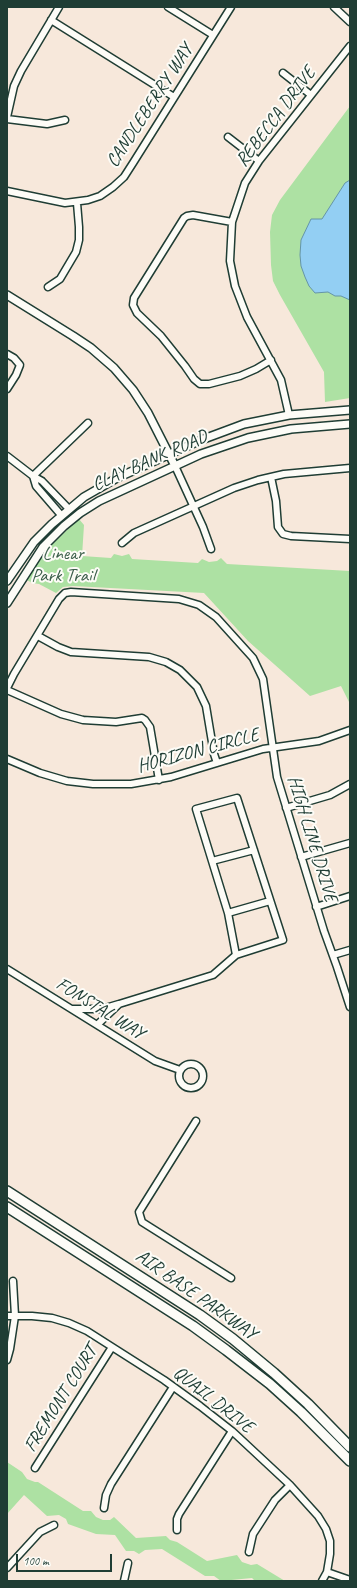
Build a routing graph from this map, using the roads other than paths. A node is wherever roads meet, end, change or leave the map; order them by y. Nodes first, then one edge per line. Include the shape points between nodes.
1 (59, 7) edge
2 (168, 7) edge
3 (231, 7) edge
4 (334, 7) edge
5 (51, 20) junction
6 (350, 22) edge
7 (213, 35) junction
8 (350, 46) edge
9 (283, 73) dead end
10 (311, 95) junction
11 (174, 97) junction
12 (7, 118) edge
13 (65, 120) dead end
14 (228, 138) dead end
15 (259, 161) junction
16 (7, 191) edge
17 (77, 203) junction
18 (232, 222) junction
19 (48, 287) dead end
20 (7, 295) edge
21 (7, 354) edge
22 (271, 360) junction
23 (7, 389) edge
24 (350, 410) edge
25 (289, 415) junction
26 (88, 424) dead end
27 (350, 424) edge
28 (169, 454) junction
29 (7, 456) edge
30 (175, 466) junction
31 (350, 468) edge
32 (33, 476) junction
33 (271, 477) junction
34 (193, 505) junction
35 (69, 509) junction
36 (61, 515) junction
37 (350, 539) edge
38 (122, 543) dead end
39 (211, 549) dead end
40 (7, 581) edge
41 (7, 603) edge
42 (38, 636) junction
43 (7, 689) edge
44 (350, 731) edge
45 (273, 747) junction
46 (7, 759) edge
47 (217, 763) junction
48 (159, 780) junction
49 (350, 784) edge
50 (286, 808) junction
51 (350, 843) edge
52 (254, 850) junction
53 (301, 857) junction
54 (212, 862) junction
55 (350, 896) edge
56 (270, 901) junction
57 (316, 907) junction
58 (228, 913) junction
59 (350, 950) edge
60 (236, 955) junction
61 (333, 955) junction
62 (7, 969) edge
63 (119, 1004) junction
64 (350, 1005) edge
65 (72, 1009) junction
66 (97, 1025) junction
67 (180, 1070) junction
68 (196, 1121) dead end
69 (7, 1191) edge
70 (7, 1207) edge
71 (231, 1278) dead end
72 (13, 1281) dead end
73 (7, 1316) edge
74 (15, 1316) junction
75 (112, 1347) junction
76 (7, 1360) edge
77 (173, 1387) junction
78 (232, 1431) junction
79 (350, 1446) edge
80 (350, 1461) edge
81 (35, 1468) dead end
82 (290, 1485) junction
83 (104, 1508) dead end
84 (54, 1525) dead end
85 (177, 1530) dead end
86 (249, 1552) dead end
87 (128, 1563) dead end
88 (7, 1568) edge
89 (327, 1572) junction
90 (350, 1580) edge
91 (124, 1581) edge
92 (322, 1581) edge

1 - 5 street
2 - 7 street
3 - 7 street, CANDLEBERRY WAY
4 - 6 street
5 - 11 street
5 - 12 street via 21,70 14,86
7 - 11 street, CANDLEBERRY WAY
8 - 10 street, REBECCA DRIVE
9 - 10 street
10 - 15 street, REBECCA DRIVE
11 - 17 street, CANDLEBERRY WAY via 124,177 100,196
12 - 13 street via 47,124
14 - 15 street
15 - 18 street, REBECCA DRIVE via 245,183
16 - 17 street, CANDLEBERRY WAY via 54,202
17 - 19 street via 79,227 76,252 60,279
18 - 22 street, REBECCA DRIVE via 230,261 235,286 247,317
18 - 22 street via 193,215 184,218 132,305 200,384 240,376
20 - 28 street via 91,348 114,368 148,413
21 - 23 street via 20,365
22 - 25 street, REBECCA DRIVE via 281,380
24 - 25 street, CLAY BANK ROAD
25 - 28 street, CLAY BANK ROAD via 232,428
26 - 32 street
27 - 30 street, CLAY BANK ROAD via 291,429 261,435 212,450
28 - 30 street
28 - 35 street, CLAY BANK ROAD via 106,484
29 - 32 street
30 - 34 street
30 - 41 street, CLAY BANK ROAD via 99,501 76,516 43,547
31 - 33 street
32 - 35 street via 42,481
32 - 36 street via 36,486
33 - 34 street via 234,488
33 - 37 street via 278,527 283,534
34 - 38 street via 134,533
34 - 39 street
35 - 36 street, CLAY BANK ROAD
36 - 40 street, CLAY BANK ROAD via 34,542
42 - 43 street, HIGH LINE DRIVE
42 - 45 street, HIGH LINE DRIVE via 61,596 68,592 179,599 199,605 220,621 259,668 265,683
42 - 47 street via 71,652 149,657 180,670 197,687 206,706
43 - 48 street via 61,714 83,720 116,722 142,718 150,727
44 - 45 street, HORIZON CIRCLE via 319,741
45 - 47 street, HORIZON CIRCLE
45 - 50 street, HIGH LINE DRIVE via 277,777
46 - 48 street, HORIZON CIRCLE via 40,773 80,783 117,785
47 - 48 street, HORIZON CIRCLE
49 - 50 street via 330,795
50 - 53 street, HIGH LINE DRIVE
51 - 53 street
52 - 54 street
52 - 54 street via 237,798 196,809
52 - 56 street
53 - 57 street, HIGH LINE DRIVE
54 - 58 street
55 - 57 street
56 - 58 street
56 - 60 street via 282,940
57 - 61 street, HIGH LINE DRIVE
58 - 60 street
59 - 61 street
60 - 63 street via 214,974
61 - 64 street, HIGH LINE DRIVE
62 - 65 street, FONSTAL WAY
63 - 65 street via 102,1009
63 - 66 street
65 - 66 street, FONSTAL WAY
66 - 67 street, FONSTAL WAY via 155,1061
67 - 67 street via 180,1080 187,1088 194,1088 202,1082 204,1075 198,1066 188,1064
68 - 71 street via 139,1212 142,1222
69 - 79 main road, AIR BASE PARKWAY via 233,1339 308,1404
70 - 80 main road, AIR BASE PARKWAY via 226,1350 296,1407
72 - 74 street
73 - 74 street, QUAIL DRIVE
74 - 75 street, QUAIL DRIVE via 52,1318 69,1323
74 - 76 street
75 - 77 street, QUAIL DRIVE
75 - 81 street, FREMONT COURT
77 - 78 street, QUAIL DRIVE
77 - 83 street via 111,1484
78 - 82 street, QUAIL DRIVE
78 - 85 street via 179,1514
82 - 86 street via 275,1500 253,1534
82 - 89 street, QUAIL DRIVE via 318,1516 326,1529 330,1541
84 - 88 street via 40,1532
87 - 91 street
89 - 90 street
89 - 92 street, QUAIL DRIVE

